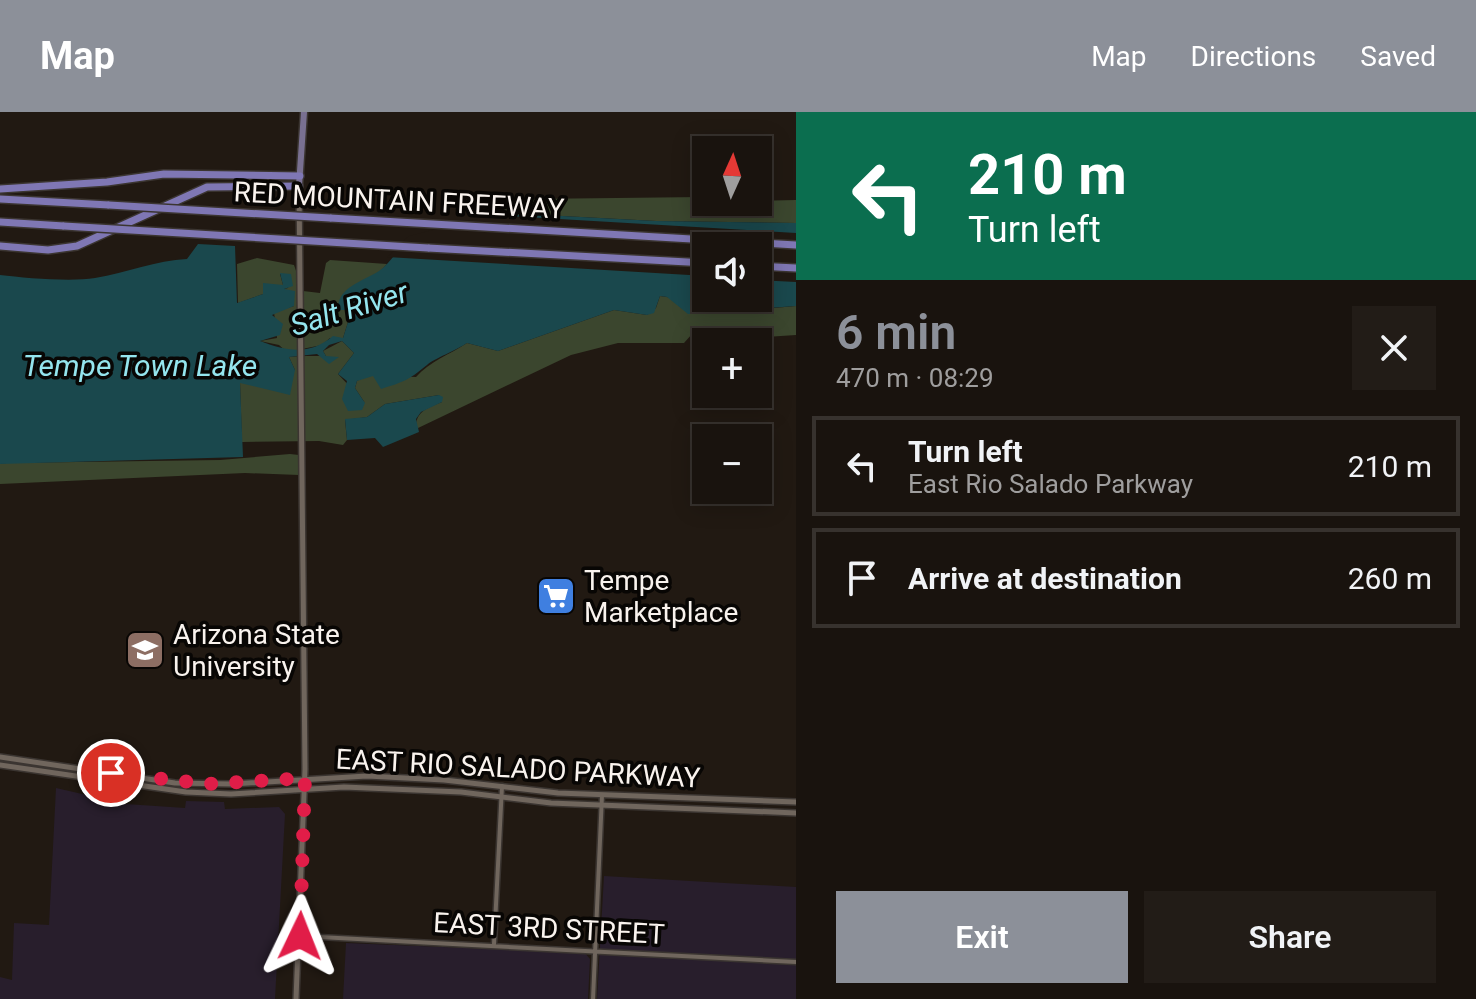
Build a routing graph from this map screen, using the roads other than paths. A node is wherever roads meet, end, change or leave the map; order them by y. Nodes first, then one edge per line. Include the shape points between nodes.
1 (304, 112) edge
2 (300, 176) junction
3 (299, 186) junction
4 (0, 189) edge
5 (0, 199) edge
6 (0, 222) edge
7 (796, 245) edge
8 (0, 246) edge
9 (692, 262) edge
10 (772, 267) edge
11 (796, 268) edge
12 (0, 757) edge
13 (0, 765) edge
14 (305, 778) junction
15 (502, 786) junction
16 (305, 789) junction
17 (602, 795) junction
18 (502, 797) junction
19 (796, 802) edge
20 (602, 805) junction
21 (796, 813) edge
22 (300, 936) junction
23 (494, 944) junction
24 (595, 949) junction
25 (796, 962) edge
26 (296, 999) edge
27 (593, 999) edge

1 - 2 main road
2 - 3 main road
2 - 4 highway via 182,173
3 - 8 highway via 207,187 77,246
3 - 14 main road, bridge
5 - 7 highway, RED MOUNTAIN FREEWAY, bridge
6 - 9 highway, RED MOUNTAIN FREEWAY, bridge
10 - 11 highway
12 - 14 main road, EAST RIO SALADO PARKWAY via 175,783
13 - 16 main road, EAST RIO SALADO PARKWAY via 186,792
14 - 15 main road, EAST RIO SALADO PARKWAY
14 - 16 main road
15 - 17 main road, EAST RIO SALADO PARKWAY
15 - 18 street
16 - 18 main road, EAST RIO SALADO PARKWAY via 418,789
16 - 22 main road
17 - 19 main road, EAST RIO SALADO PARKWAY
17 - 20 street
18 - 20 main road, EAST RIO SALADO PARKWAY
18 - 23 street
20 - 21 main road, EAST RIO SALADO PARKWAY
20 - 24 street
22 - 23 street, EAST 3RD STREET
22 - 26 main road
23 - 24 street, EAST 3RD STREET
24 - 25 street, EAST 3RD STREET
24 - 27 street

